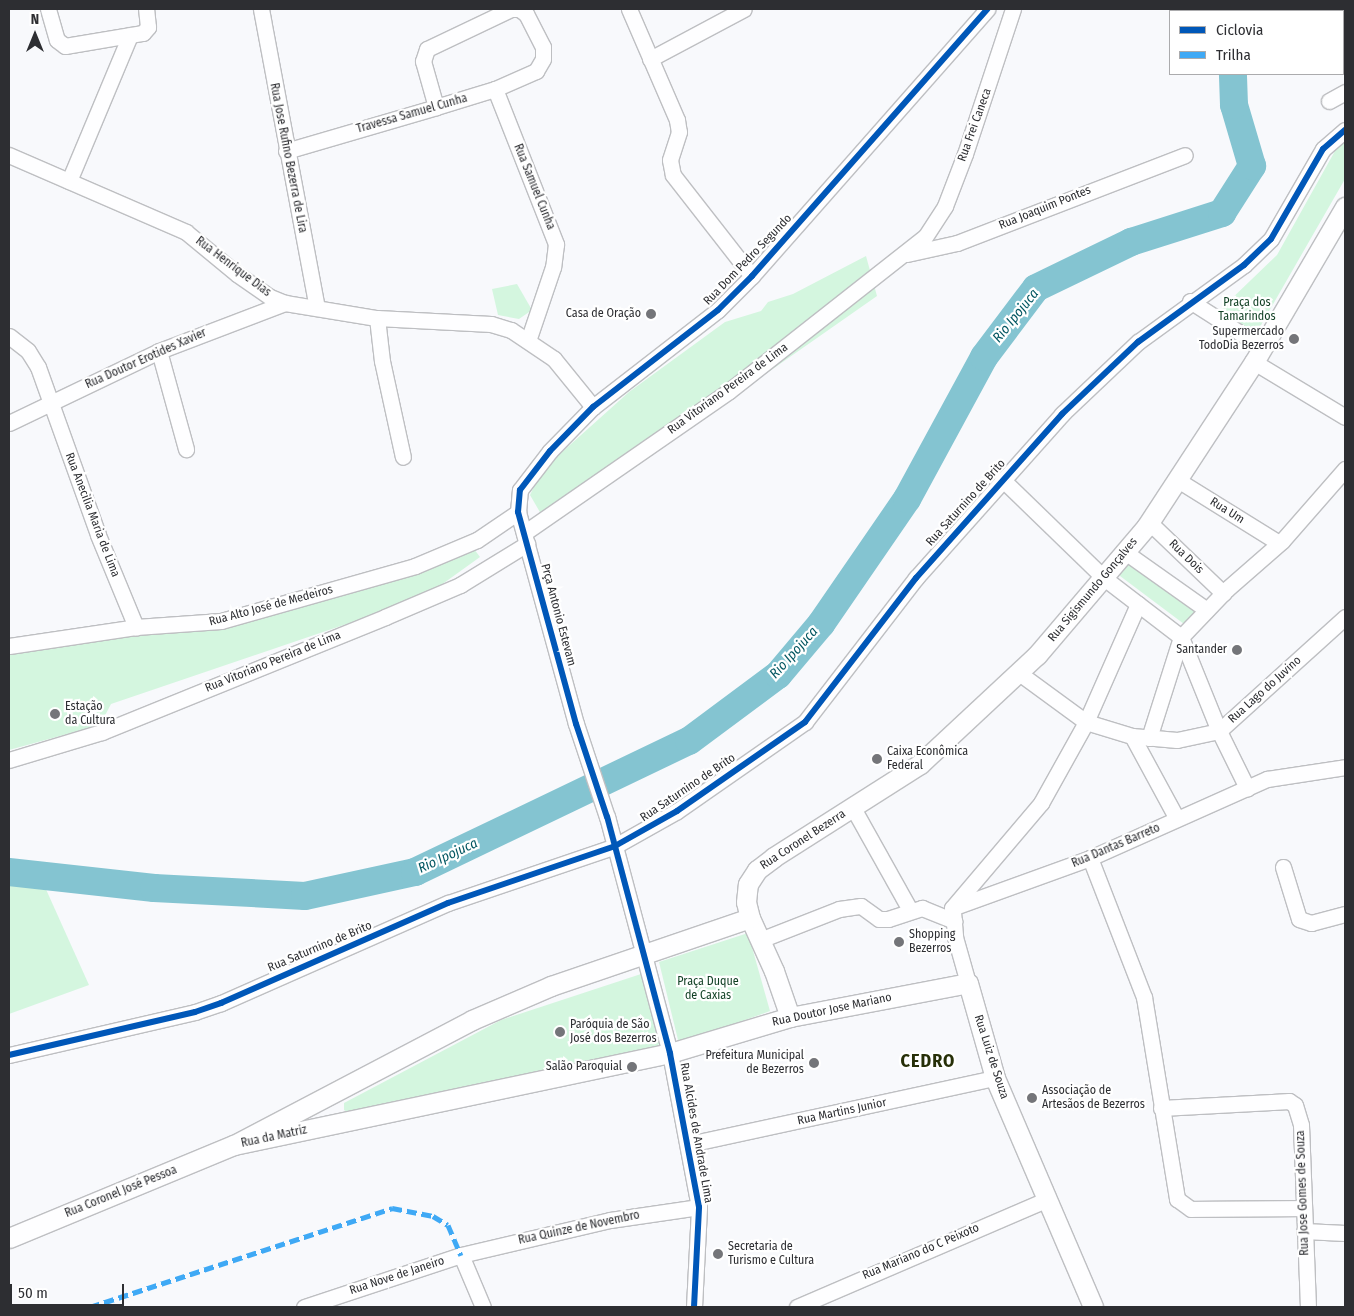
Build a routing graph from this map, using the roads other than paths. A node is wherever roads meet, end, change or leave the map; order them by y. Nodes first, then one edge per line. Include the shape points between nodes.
1 (48, 9) edge
2 (146, 9) edge
3 (261, 9) edge
4 (629, 9) edge
5 (744, 9) edge
6 (987, 9) edge
7 (1013, 9) edge
8 (136, 34) junction
9 (650, 59) junction
10 (494, 90) junction
11 (1345, 92) edge
12 (1329, 101) dead end
13 (436, 107) junction
14 (1345, 130) edge
15 (286, 151) junction
16 (9, 155) edge
17 (1185, 155) dead end
18 (69, 181) junction
19 (1345, 207) edge
20 (925, 237) joint
21 (903, 255) junction
22 (752, 276) junction
23 (1190, 302) junction
24 (285, 303) junction
25 (317, 308) junction
26 (377, 318) junction
27 (528, 338) junction
28 (12, 340) edge
29 (159, 351) junction
30 (1258, 355) junction
31 (51, 403) junction
32 (593, 407) junction
33 (1345, 417) edge
34 (9, 423) edge
35 (186, 449) dead end
36 (403, 457) dead end
37 (1345, 469) edge
38 (1002, 479) junction
39 (1176, 479) junction
40 (518, 512) junction
41 (1149, 522) junction
42 (526, 539) junction
43 (1279, 543) junction
44 (1125, 552) junction
45 (1104, 578) junction
46 (1223, 593) junction
47 (1138, 604) junction
48 (1207, 610) junction
49 (1345, 617) edge
50 (136, 627) junction
51 (1181, 637) junction
52 (9, 646) edge
53 (1019, 673) junction
54 (1086, 722) junction
55 (1219, 731) junction
56 (1132, 736) junction
57 (1150, 738) junction
58 (9, 760) edge
59 (1345, 767) edge
60 (892, 782) joint
61 (1247, 788) junction
62 (853, 808) junction
63 (1177, 819) junction
64 (615, 846) junction
65 (1090, 858) junction
66 (1283, 867) dead end
67 (910, 910) junction
68 (953, 914) junction
69 (1345, 914) edge
70 (750, 918) junction
71 (760, 940) junction
72 (645, 954) junction
73 (968, 983) junction
74 (790, 1017) junction
75 (670, 1053) junction
76 (9, 1055) edge
77 (995, 1078) junction
78 (1160, 1108) junction
79 (689, 1144) junction
80 (234, 1145) junction
81 (1046, 1200) junction
82 (699, 1206) junction
83 (1302, 1208) junction
84 (1304, 1231) junction
85 (1345, 1233) edge
86 (9, 1238) edge
87 (461, 1255) junction
88 (304, 1307) edge
89 (483, 1307) edge
90 (694, 1307) edge
91 (797, 1307) edge
92 (1093, 1307) edge
93 (1308, 1307) edge

1 - 8 street via 60,45 74,46
2 - 8 street via 148,27
3 - 15 street, Rua Jose Rufino Bezerra de Lira
4 - 9 street
5 - 9 street
6 - 22 street, Rua Dom Pedro Segundo
7 - 20 street, Rua Frei Caneca via 945,206
8 - 18 street
9 - 22 street via 678,126 678,142 670,160 673,175
10 - 13 street, Travessa Samuel Cunha
10 - 13 street, Travessa Samuel Cunha via 536,71 543,52 539,37 526,14 519,9 511,9 427,49 423,61
10 - 27 street, Rua Samuel Cunha via 556,244 553,267
11 - 12 street
13 - 15 street, Travessa Samuel Cunha
14 - 23 street, Rua Saturnino de Brito via 1323,149 1271,239 1244,265
15 - 25 street, Rua Jose Rufino Bezerra de Lira
16 - 18 street, Rua Henrique Dias
17 - 21 street, Rua Joaquim Pontes via 957,243
18 - 24 street, Rua Henrique Dias via 186,232 244,279
19 - 30 main road, Rua Sigismundo Gonçalves
20 - 21 street, Rua Vitoriano Pereira de Lima
21 - 42 street, Rua Vitoriano Pereira de Lima via 729,391
22 - 32 street, Rua Dom Pedro Segundo via 718,310
23 - 30 street
23 - 38 street, Rua Saturnino de Brito via 1115,362
24 - 25 street, Rua Henrique Dias
24 - 29 street, Rua Doutor Erotides Xavier
25 - 26 street, Rua Henrique Dias
26 - 27 street, Rua Henrique Dias via 491,324
26 - 36 street via 382,361
27 - 32 street via 554,359
28 - 31 street, Rua Anecìlia Maria de Lima via 38,367
29 - 31 street, Rua Doutor Erotides Xavier
29 - 35 street
30 - 33 street
30 - 39 main road, Rua Sigismundo Gonçalves
31 - 34 street, Rua Doutor Erotides Xavier
31 - 50 street, Rua Anecìlia Maria de Lima via 98,536
32 - 40 street, Rua Dom Pedro Segundo via 533,470 520,490
37 - 43 street
38 - 45 street
38 - 64 street, Rua Saturnino de Brito via 916,578 805,722 677,811
39 - 41 main road, Rua Sigismundo Gonçalves
39 - 43 street, Rua Um
40 - 42 street, Prça Antonio Estevam
40 - 50 street, Rua Alto José de Medeiros via 477,540 415,566 221,621
41 - 44 main road, Rua Sigismundo Gonçalves
41 - 46 street, Rua Dois
42 - 58 street, Rua Vitoriano Pereira de Lima via 460,584 385,617 102,732
42 - 64 street, Prça Antonio Estevam via 576,724
43 - 46 street
44 - 45 main road, Rua Sigismundo Gonçalves
44 - 48 street
45 - 47 street
45 - 53 main road, Rua Sigismundo Gonçalves
46 - 48 street
47 - 51 street
47 - 54 street
48 - 51 street
49 - 55 street, Rua Lago do Juvino
50 - 52 street, Rua Alto José de Medeiros
51 - 55 street
51 - 57 street
53 - 54 street, Rua Lago do Juvino
53 - 60 main road, Rua Sigismundo Gonçalves via 920,764
54 - 56 street, Rua Lago do Juvino
54 - 68 street via 1028,821
55 - 57 street, Rua Lago do Juvino via 1177,740
55 - 61 street
56 - 57 street, Rua Lago do Juvino
56 - 63 street
59 - 61 street, Rua Dantas Barreto via 1267,779
60 - 62 main road, Rua Coronel Bezerra
61 - 63 street, Rua Dantas Barreto
62 - 67 street
62 - 70 main road, Rua Coronel Bezerra via 757,870 748,884 746,902
63 - 65 street, Rua Dantas Barreto
64 - 72 street, Prça Antonio Estevam
64 - 76 street, Rua Saturnino de Brito via 448,903 195,1012
65 - 68 street, Rua Dantas Barreto
65 - 78 street via 1144,997
66 - 69 street via 1297,916 1302,921 1311,923
67 - 68 street via 922,908
67 - 71 street via 888,919 879,919 861,906 839,908
68 - 73 street, Rua Luiz de Souza
70 - 71 main road
70 - 72 main road
71 - 74 main road
72 - 75 street
72 - 80 main road, Rua da Matriz via 551,986 472,1020
73 - 74 main road, Rua Doutor Jose Mariano
73 - 77 main road, Rua Luiz de Souza
74 - 75 main road, Rua Doutor Jose Mariano
75 - 79 street, Rua Alcides de Andrade Lima
75 - 80 main road, Rua da Matriz
77 - 79 street, Rua Martins Junior
77 - 81 main road, Rua Luiz de Souza
78 - 83 street via 1174,1192 1184,1206 1191,1209
78 - 83 street, Rua Jose Gomes de Souza via 1289,1101 1298,1110
79 - 82 street, Rua Alcides de Andrade Lima
80 - 86 main road, Rua Coronel José Pessoa
81 - 91 street, Rua Mariano do C Peixoto
81 - 92 main road, Rua Luiz de Souza
82 - 87 street, Rua Quinze de Novembro via 610,1220
82 - 90 street, Rua Alcides de Andrade Lima
83 - 84 street, Rua Jose Gomes de Souza
84 - 85 street
84 - 93 street, Rua Jose Gomes de Souza
87 - 88 street, Rua Nove de Janeiro
87 - 89 street

